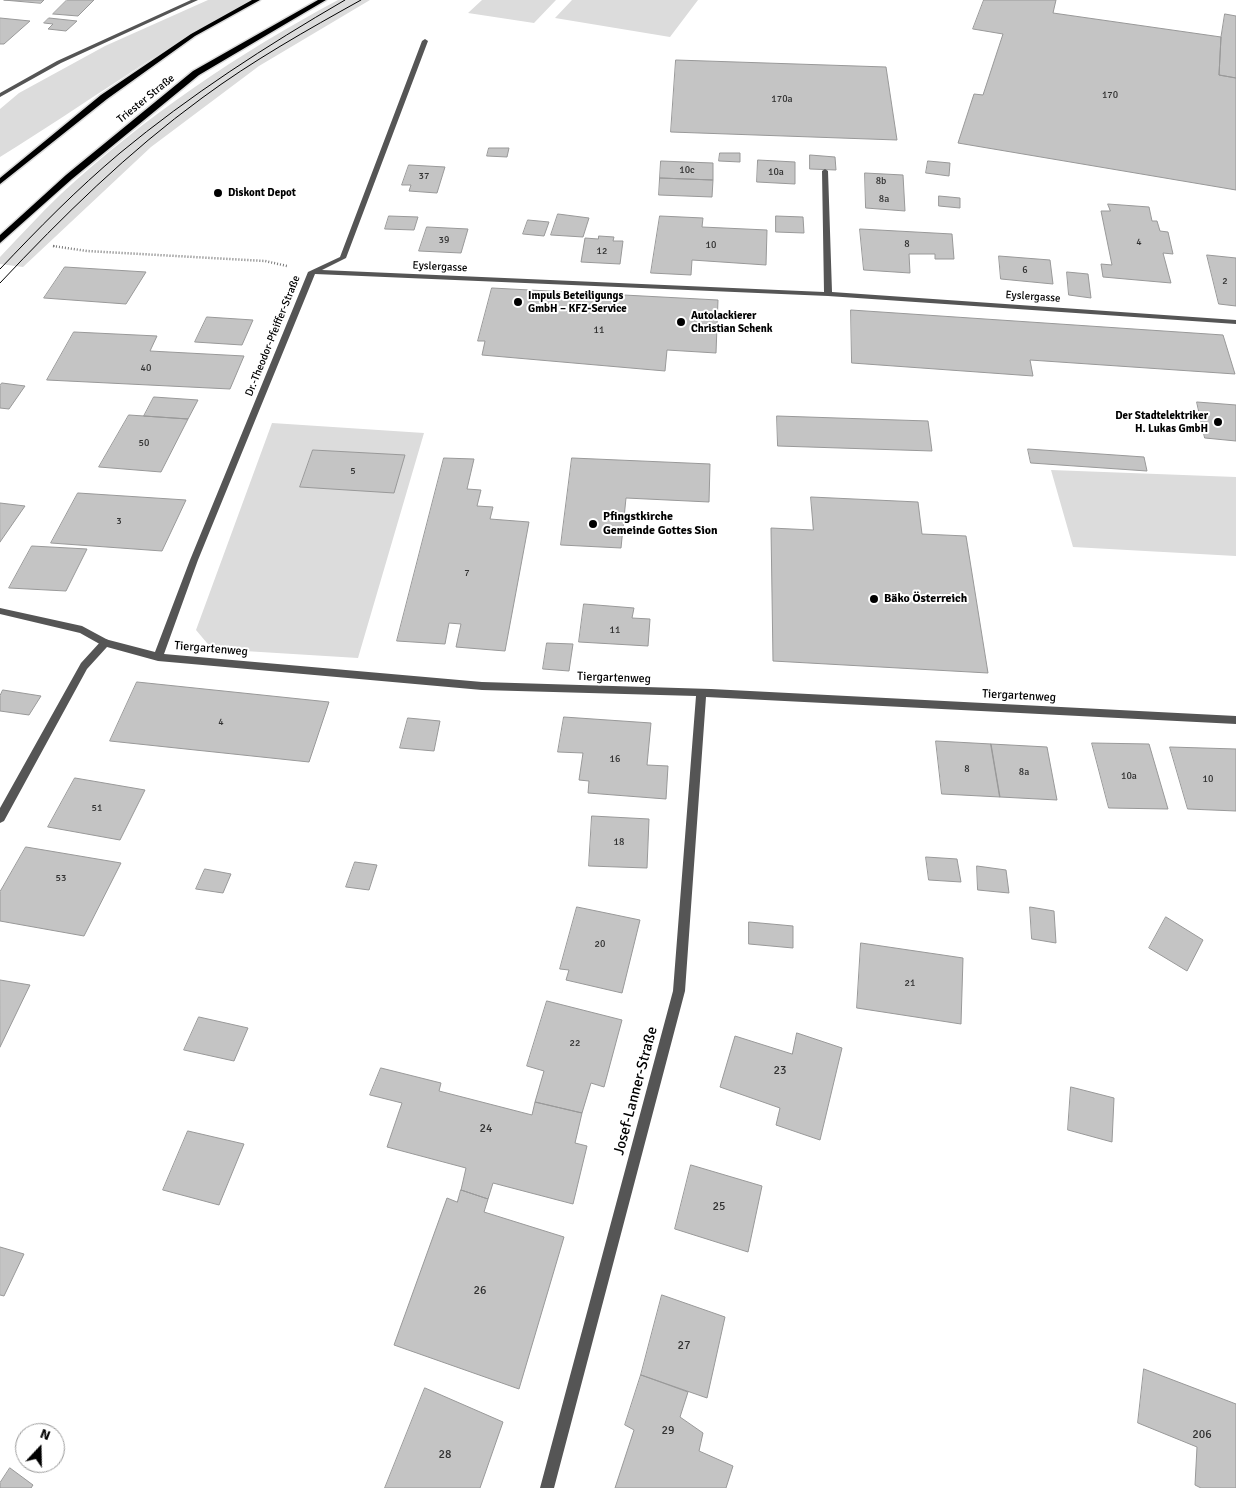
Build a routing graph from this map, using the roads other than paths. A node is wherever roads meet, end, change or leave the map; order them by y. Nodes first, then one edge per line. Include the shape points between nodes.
1 (195, 0) edge
2 (257, 0) edge
3 (323, 0) edge
4 (425, 40) dead end
5 (0, 95) edge
6 (824, 171) dead end
7 (0, 182) edge
8 (0, 240) edge
9 (312, 272) junction
10 (828, 294) junction
11 (1236, 322) edge
12 (0, 611) edge
13 (105, 643) junction
14 (158, 657) junction
15 (701, 693) junction
16 (1236, 720) edge
17 (0, 818) edge
18 (546, 1488) edge

1 - 5 street via 59,62
2 - 7 main road, Triester Straße via 192,35 104,96
3 - 8 main road, Triester Straße via 196,73 76,171
4 - 9 street, Dr.-Theodor-Pfeiffer-Straße via 343,258
6 - 10 street
9 - 10 street, Eyslergasse
9 - 14 street, Dr.-Theodor-Pfeiffer-Straße via 194,560
10 - 11 street, Eyslergasse
12 - 13 street, Tiergartenweg via 82,630
13 - 14 street, Tiergartenweg
13 - 17 street via 84,666
14 - 15 street, Tiergartenweg via 482,686
15 - 16 street, Tiergartenweg
15 - 18 street, Josef-Lanner-Straße via 680,991

